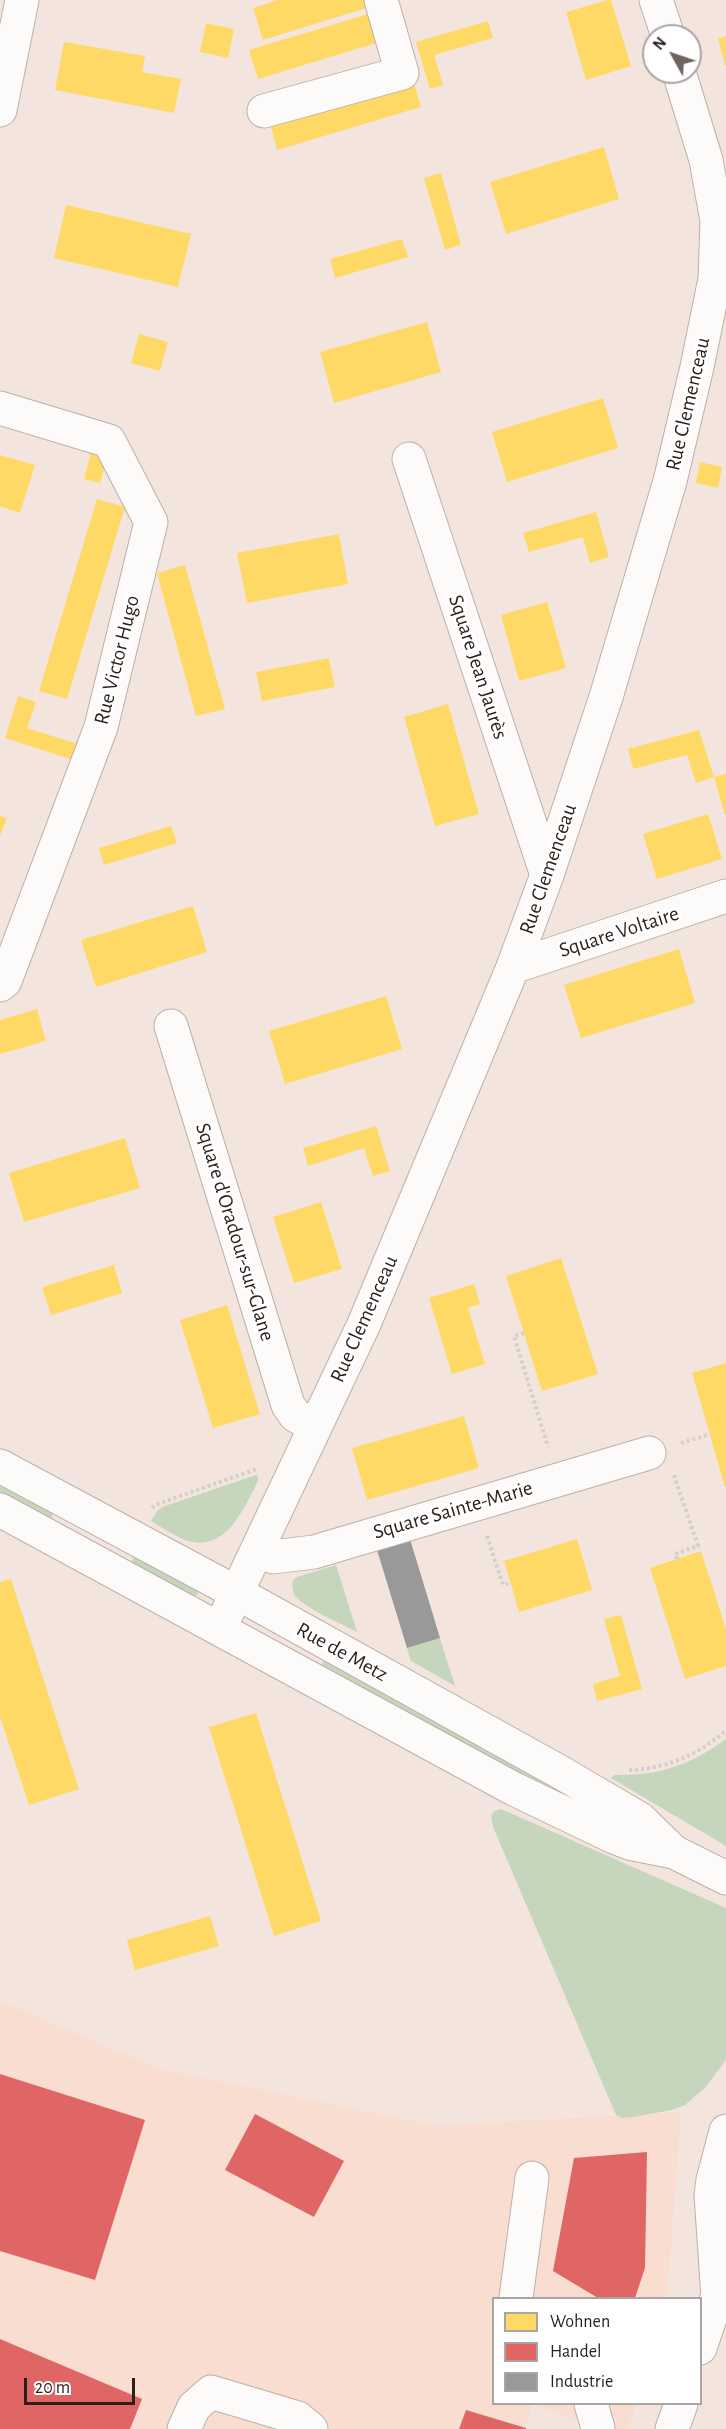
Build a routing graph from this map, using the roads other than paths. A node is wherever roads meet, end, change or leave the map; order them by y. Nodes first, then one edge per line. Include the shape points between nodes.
1 (22, 0) edge
2 (381, 0) edge
3 (657, 0) edge
4 (664, 24) edge
5 (683, 84) edge
6 (0, 110) edge
7 (264, 111) dead end
8 (712, 363) edge
9 (0, 408) edge
10 (409, 459) dead end
11 (547, 875) junction
12 (726, 896) edge
13 (513, 967) junction
14 (0, 985) edge
15 (171, 1026) dead end
16 (315, 1427) junction
17 (649, 1453) road end
18 (0, 1466) edge
19 (77, 1507) junction
20 (0, 1510) edge
21 (59, 1541) junction
22 (258, 1549) junction
23 (237, 1593) junction
24 (220, 1628) junction
25 (317, 1638) junction
26 (298, 1671) junction
27 (674, 1852) junction
28 (726, 1878) edge
29 (726, 2131) edge
30 (532, 2178) dead end
31 (722, 2284) edge
32 (516, 2297) edge
33 (702, 2342) edge
34 (592, 2405) edge
35 (680, 2405) edge
36 (598, 2428) edge
37 (184, 2429) edge
38 (311, 2429) edge
39 (672, 2429) edge

1 - 6 street
2 - 7 street via 402,73
3 - 4 street
5 - 8 street, Rue Clemenceau via 706,160 717,221
8 - 11 street, Rue Clemenceau
9 - 14 street, Rue Victor Hugo via 109,441 151,522 101,727 5,981
10 - 11 street, Square Jean Jaurès
11 - 13 street, Rue Clemenceau
12 - 13 street, Square Voltaire
13 - 16 street, Rue Clemenceau via 368,1314
15 - 16 street, Square d'Oradour-sur-Glane via 288,1405 295,1415
16 - 22 street, Rue Clemenceau
17 - 22 street, Square Sainte-Marie via 314,1552 273,1557
18 - 19 street, Rue de Metz
19 - 21 street
19 - 23 street, Rue de Metz
20 - 21 street, Rue de Metz
21 - 24 street, Rue de Metz
22 - 23 street, Rue Clemenceau
23 - 24 street, Rue Clemenceau
23 - 25 street, Rue de Metz
24 - 26 street, Rue de Metz
25 - 26 street
25 - 27 street, Rue de Metz via 640,1819
26 - 27 street, Rue de Metz via 590,1826 629,1843
27 - 28 street, Rue de Metz
29 - 31 street via 711,2195
30 - 32 street
31 - 33 street
34 - 36 street
35 - 39 street
37 - 38 street via 194,2407 212,2392 298,2418

